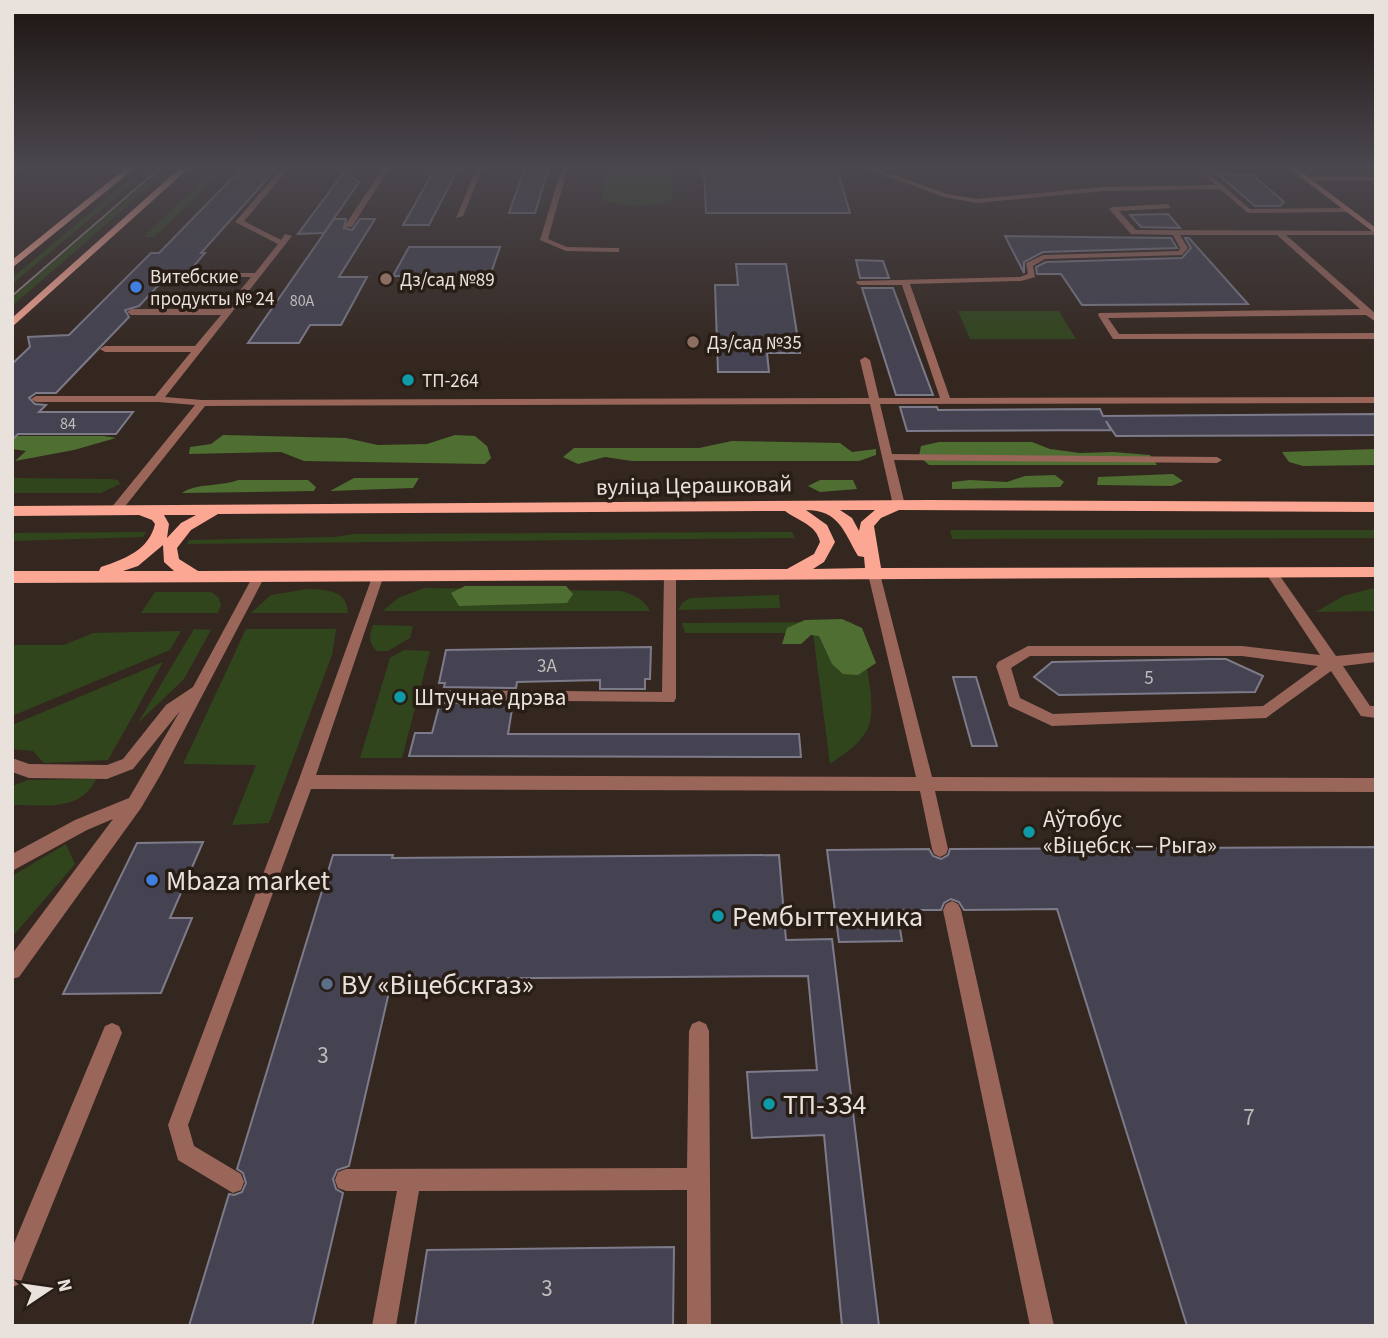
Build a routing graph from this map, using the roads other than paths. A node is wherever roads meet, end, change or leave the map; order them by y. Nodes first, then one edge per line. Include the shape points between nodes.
1 (54, 229) edge
2 (117, 229) edge
3 (259, 229) edge
4 (547, 229) edge
5 (1132, 229) edge
6 (1376, 232) edge
7 (1174, 233) junction
8 (1279, 233) junction
9 (616, 250) dead end
10 (15, 261) edge
11 (195, 275) dead end
12 (257, 275) junction
13 (860, 283) dead end
14 (905, 283) junction
15 (131, 312) dead end
16 (226, 312) junction
17 (1372, 315) edge
18 (12, 324) edge
19 (1376, 336) edge
20 (105, 349) dead end
21 (197, 349) junction
22 (865, 360) dead end
23 (36, 399) dead end
24 (158, 399) junction
25 (1376, 400) edge
26 (202, 402) junction
27 (876, 402) junction
28 (946, 402) junction
29 (890, 457) junction
30 (1217, 460) dead end
31 (901, 505) junction
32 (823, 506) junction
33 (783, 507) junction
34 (1376, 507) edge
35 (228, 510) junction
36 (12, 511) edge
37 (115, 511) junction
38 (139, 511) junction
39 (1271, 572) junction
40 (1376, 572) edge
41 (787, 574) junction
42 (874, 574) junction
43 (378, 575) junction
44 (670, 575) junction
45 (90, 576) junction
46 (194, 576) junction
47 (259, 576) junction
48 (12, 577) edge
49 (1376, 657) edge
50 (1333, 662) junction
51 (198, 690) junction
52 (439, 696) dead end
53 (1376, 712) edge
54 (12, 765) edge
55 (29, 771) junction
56 (12, 777) edge
57 (306, 782) junction
58 (926, 784) junction
59 (1376, 785) edge
60 (135, 803) junction
61 (940, 849) dead end
62 (12, 863) edge
63 (952, 910) dead end
64 (12, 970) edge
65 (699, 1031) dead end
66 (113, 1032) dead end
67 (698, 1179) junction
68 (346, 1180) dead end
69 (410, 1181) junction
70 (233, 1182) dead end
71 (12, 1276) edge
72 (384, 1326) edge
73 (699, 1326) edge
74 (1042, 1326) edge

1 - 10 main road
2 - 18 main road
3 - 12 lane via 285,239
4 - 9 lane via 544,240 566,249
5 - 7 lane
6 - 8 lane
7 - 8 lane
7 - 14 lane via 1184,248 1182,253 1044,257 1029,265 1032,275 1021,279
8 - 17 lane
11 - 12 lane
12 - 16 lane
13 - 14 lane
14 - 28 lane
15 - 16 lane
16 - 21 lane
17 - 19 lane via 1102,315 1116,337
20 - 21 lane
21 - 24 lane
22 - 27 lane
23 - 24 lane
24 - 26 lane
25 - 28 lane
26 - 27 lane
26 - 37 lane
27 - 28 lane
27 - 29 lane
29 - 30 lane
29 - 31 lane
31 - 32 main road, вуліца Церашковай
31 - 34 main road, вуліца Церашковай
31 - 42 main road via 876,515 866,525
32 - 33 main road, вуліца Церашковай
32 - 42 main road via 847,521
33 - 35 main road, вуліца Церашковай
33 - 41 main road via 813,518 827,541 816,560
35 - 38 main road, вуліца Церашковай
35 - 46 main road via 195,521 172,541 172,562
36 - 37 main road, вуліца Церашковай
37 - 38 main road, вуліца Церашковай
38 - 45 main road via 158,517 162,524 159,540 133,562
39 - 40 main road
39 - 42 main road
39 - 50 lane
41 - 42 main road
41 - 44 main road
42 - 58 lane
43 - 44 main road
43 - 47 main road
43 - 57 lane
44 - 52 lane via 669,698
45 - 46 main road
45 - 48 main road
46 - 47 main road
47 - 51 lane
49 - 50 lane
50 - 50 lane via 1266,712 1052,720 1014,702 1003,666 1028,651 1242,651
50 - 53 lane via 1366,712
51 - 55 lane via 171,709 128,764 107,772
51 - 60 lane
54 - 55 lane
55 - 56 lane
57 - 58 lane
57 - 70 lane via 177,1125 185,1153
58 - 59 lane
58 - 61 lane
60 - 62 lane via 81,825
60 - 64 lane
63 - 74 lane
65 - 67 lane
66 - 71 lane
67 - 69 lane
67 - 73 lane
68 - 69 lane
69 - 72 lane

